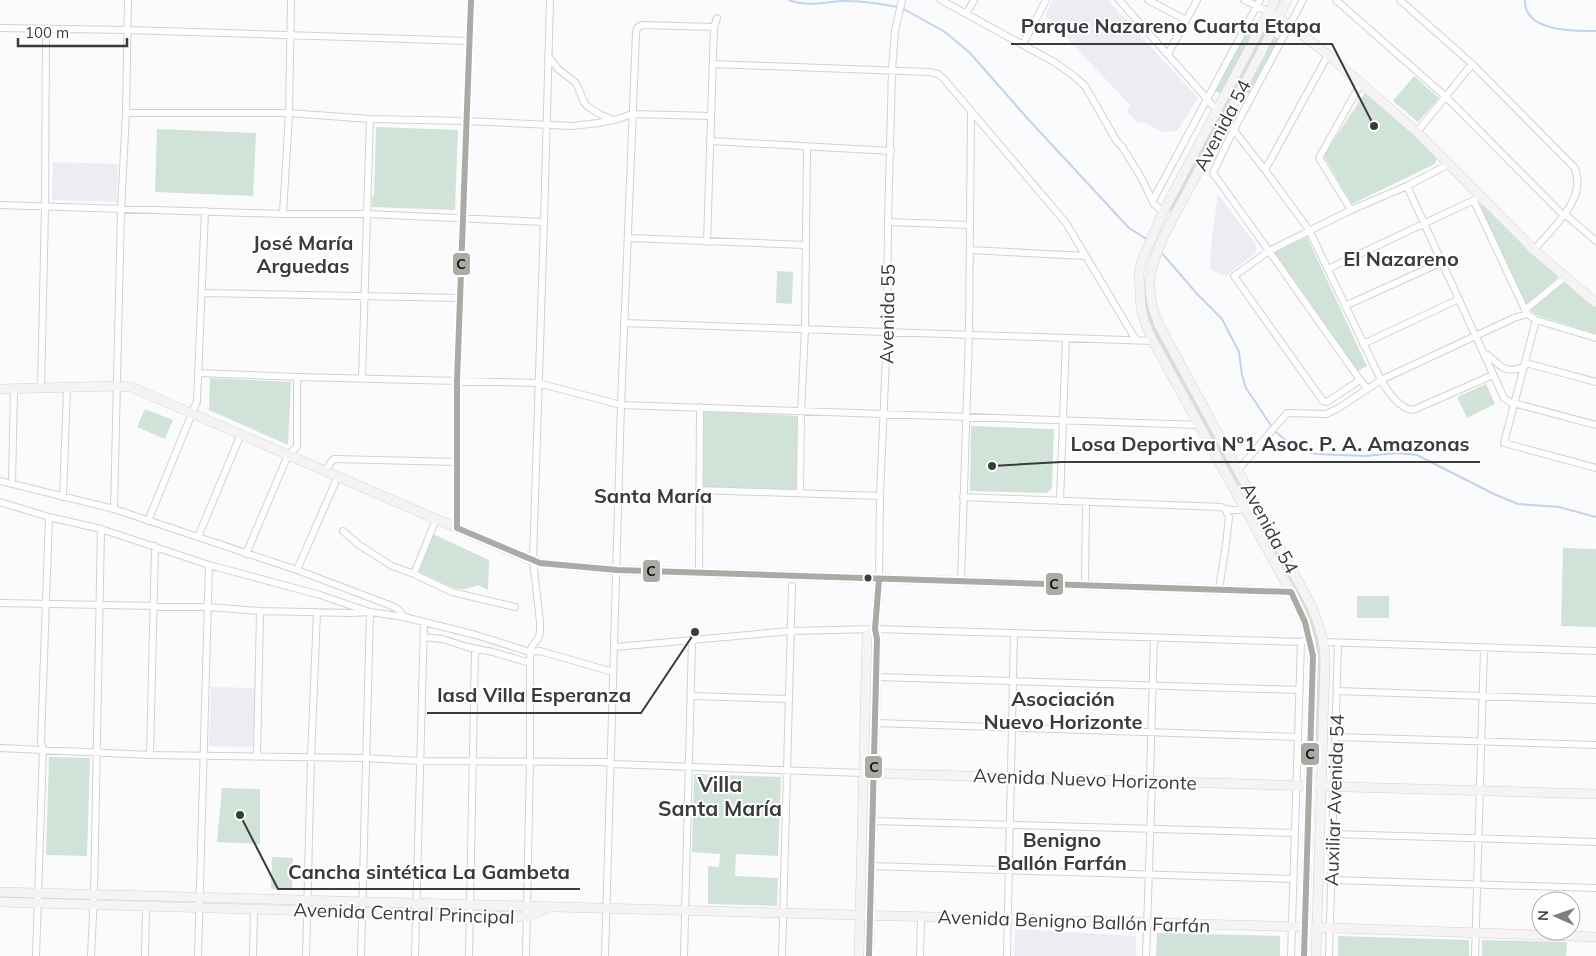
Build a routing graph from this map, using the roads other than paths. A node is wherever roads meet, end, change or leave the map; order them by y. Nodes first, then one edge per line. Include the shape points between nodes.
1 (128, 0) edge
2 (291, 0) edge
3 (471, 0) edge
4 (550, 0) edge
5 (902, 0) edge
6 (940, 0) edge
7 (974, 0) edge
8 (1046, 0) edge
9 (1119, 0) edge
10 (1148, 0) edge
11 (1197, 0) edge
12 (1244, 0) edge
13 (1275, 0) edge
14 (1287, 0) edge
15 (1303, 0) edge
16 (1336, 0) edge
17 (1400, 0) edge
18 (1258, 3) edge
19 (1269, 12) junction
20 (966, 14) junction
21 (1278, 17) junction
22 (716, 18) dead end
23 (1186, 20) junction
24 (1291, 26) junction
25 (0, 28) edge
26 (714, 28) junction
27 (46, 29) junction
28 (128, 30) junction
29 (290, 35) junction
30 (470, 40) junction
31 (1023, 44) junction
32 (1168, 54) junction
33 (1328, 55) junction
34 (548, 56) junction
35 (713, 64) junction
36 (1472, 64) junction
37 (892, 70) junction
38 (1361, 83) junction
39 (1446, 97) junction
40 (1207, 99) junction
41 (1217, 110) junction
42 (971, 111) junction
43 (126, 113) junction
44 (289, 113) junction
45 (632, 114) junction
46 (711, 116) junction
47 (370, 119) junction
48 (1225, 119) junction
49 (614, 120) junction
50 (467, 121) junction
51 (546, 126) junction
52 (1234, 131) junction
53 (1417, 132) junction
54 (711, 141) junction
55 (807, 147) junction
56 (890, 151) junction
57 (1449, 164) junction
58 (1265, 170) junction
59 (1407, 186) junction
60 (1477, 198) junction
61 (1152, 200) junction
62 (0, 205) edge
63 (45, 208) junction
64 (121, 210) junction
65 (1351, 210) junction
66 (205, 212) junction
67 (1163, 212) junction
68 (283, 214) junction
69 (367, 214) junction
70 (1563, 215) junction
71 (463, 218) junction
72 (544, 222) junction
73 (888, 222) junction
74 (1424, 224) junction
75 (970, 225) junction
76 (1309, 230) junction
77 (629, 238) junction
78 (1596, 241) edge
79 (707, 242) junction
80 (805, 245) junction
81 (970, 250) junction
82 (1534, 250) junction
83 (1269, 251) junction
84 (1086, 256) junction
85 (1442, 262) junction
86 (1328, 269) junction
87 (1565, 277) junction
88 (202, 293) junction
89 (364, 297) junction
90 (460, 298) junction
91 (1459, 299) junction
92 (1596, 303) edge
93 (1345, 306) junction
94 (1526, 312) junction
95 (1536, 320) junction
96 (624, 323) junction
97 (805, 329) junction
98 (887, 332) junction
99 (969, 335) junction
100 (1476, 336) junction
101 (1066, 338) junction
102 (1596, 338) edge
103 (1136, 340) junction
104 (1153, 341) junction
105 (1363, 344) junction
106 (1483, 352) junction
107 (1525, 365) junction
108 (199, 373) junction
109 (1493, 374) junction
110 (297, 377) junction
111 (362, 378) junction
112 (457, 380) junction
113 (1360, 380) junction
114 (1381, 380) junction
115 (1596, 382) edge
116 (538, 383) junction
117 (118, 386) junction
118 (67, 388) junction
119 (1367, 388) junction
120 (0, 389) edge
121 (14, 389) junction
122 (41, 389) junction
123 (1514, 403) junction
124 (621, 405) junction
125 (700, 407) junction
126 (801, 412) junction
127 (191, 413) junction
128 (884, 415) junction
129 (966, 418) junction
130 (1063, 420) junction
131 (1596, 425) edge
132 (1200, 426) junction
133 (241, 434) junction
134 (288, 455) junction
135 (456, 462) junction
136 (1596, 468) edge
137 (325, 470) junction
138 (1238, 470) junction
139 (338, 476) junction
140 (0, 481) edge
141 (12, 484) junction
142 (699, 490) junction
143 (800, 493) junction
144 (880, 496) junction
145 (62, 497) junction
146 (963, 497) junction
147 (1060, 501) junction
148 (0, 502) edge
149 (1086, 503) junction
150 (1258, 507) junction
151 (114, 509) junction
152 (1225, 509) junction
153 (1246, 510) junction
154 (49, 517) junction
155 (436, 518) junction
156 (148, 521) junction
157 (457, 528) junction
158 (102, 529) junction
159 (343, 531) dead end
160 (198, 537) junction
161 (154, 546) junction
162 (246, 554) junction
163 (533, 560) junction
164 (209, 565) junction
165 (296, 570) junction
166 (617, 570) junction
167 (699, 572) junction
168 (414, 574) junction
169 (879, 579) junction
170 (961, 581) junction
171 (1085, 585) junction
172 (792, 586) dead end
173 (1219, 589) junction
174 (1291, 592) junction
175 (0, 603) edge
176 (46, 604) junction
177 (100, 606) junction
178 (152, 607) junction
179 (208, 607) junction
180 (515, 607) dead end
181 (260, 611) junction
182 (317, 612) junction
183 (370, 612) junction
184 (404, 618) junction
185 (424, 622) junction
186 (875, 629) junction
187 (790, 631) junction
188 (1014, 633) junction
189 (423, 637) junction
190 (1154, 638) junction
191 (1310, 638) junction
192 (692, 640) junction
193 (1301, 642) junction
194 (1324, 642) junction
195 (1338, 643) junction
196 (615, 647) junction
197 (1484, 648) junction
198 (475, 649) junction
199 (1596, 651) edge
200 (530, 652) junction
201 (530, 663) junction
202 (614, 672) junction
203 (876, 677) junction
204 (1013, 681) junction
205 (1153, 686) junction
206 (1300, 690) junction
207 (1338, 691) junction
208 (691, 696) junction
209 (1484, 696) junction
210 (789, 699) junction
211 (1596, 700) edge
212 (875, 723) junction
213 (1012, 728) junction
214 (1151, 732) junction
215 (1298, 737) junction
216 (1336, 738) junction
217 (1482, 742) junction
218 (1596, 745) edge
219 (0, 748) edge
220 (43, 749) junction
221 (96, 751) junction
222 (150, 754) junction
223 (205, 756) junction
224 (257, 757) junction
225 (311, 757) junction
226 (365, 758) junction
227 (420, 761) junction
228 (473, 761) junction
229 (530, 761) junction
230 (612, 764) junction
231 (688, 768) junction
232 (788, 771) junction
233 (863, 773) junction
234 (874, 773) junction
235 (1012, 777) junction
236 (1152, 781) junction
237 (1297, 785) junction
238 (1310, 785) junction
239 (1322, 785) junction
240 (1335, 786) junction
241 (1481, 791) junction
242 (1596, 794) edge
243 (872, 821) junction
244 (1011, 826) junction
245 (1150, 830) junction
246 (1295, 833) junction
247 (1333, 834) junction
248 (1480, 838) junction
249 (1596, 842) edge
250 (871, 866) junction
251 (1010, 871) junction
252 (1148, 874) junction
253 (1293, 879) junction
254 (1332, 880) junction
255 (1478, 885) junction
256 (1596, 888) edge
257 (0, 892) edge
258 (39, 893) junction
259 (94, 895) junction
260 (201, 897) junction
261 (308, 900) junction
262 (0, 902) edge
263 (362, 902) junction
264 (38, 903) junction
265 (416, 904) junction
266 (470, 904) junction
267 (93, 906) junction
268 (527, 906) junction
269 (553, 906) junction
270 (146, 907) junction
271 (200, 908) junction
272 (606, 908) junction
273 (254, 909) junction
274 (684, 910) junction
275 (307, 911) junction
276 (362, 913) junction
277 (783, 913) junction
278 (416, 914) junction
279 (470, 915) junction
280 (860, 915) junction
281 (870, 915) junction
282 (527, 917) junction
283 (921, 917) junction
284 (1009, 920) junction
285 (1147, 924) junction
286 (1292, 927) junction
287 (1305, 927) junction
288 (1317, 928) junction
289 (1330, 928) junction
290 (1476, 934) junction
291 (1596, 937) edge
292 (36, 956) edge
293 (91, 956) edge
294 (145, 956) edge
295 (198, 956) edge
296 (253, 956) edge
297 (306, 956) edge
298 (360, 956) edge
299 (415, 956) edge
300 (468, 956) edge
301 (526, 956) edge
302 (605, 956) edge
303 (684, 956) edge
304 (782, 956) edge
305 (859, 956) edge
306 (869, 956) edge
307 (920, 956) edge
308 (1007, 956) edge
309 (1146, 956) edge
310 (1291, 956) edge
311 (1304, 956) edge
312 (1316, 956) edge
313 (1329, 956) edge
314 (1475, 956) edge

1 - 28 street
2 - 29 street
3 - 30 street
4 - 34 street
5 - 37 street, Avenida 55 via 895,31
6 - 20 street
7 - 20 street
8 - 31 street
9 - 32 street
10 - 23 street
11 - 23 street
12 - 18 street
13 - 19 street, Avenida 54
14 - 21 street, Avenida 54
15 - 24 street
16 - 39 street
17 - 36 street
18 - 19 street
18 - 40 street
19 - 21 street
19 - 41 street, Avenida 54
20 - 31 street
21 - 24 street
21 - 48 street, Avenida 54
22 - 26 street
23 - 32 street
24 - 33 street
24 - 52 street
25 - 27 street
26 - 35 street
26 - 45 street via 642,25 638,28
27 - 28 street
27 - 63 street
28 - 29 street
28 - 43 street
29 - 30 street
29 - 44 street
30 - 50 street
31 - 61 street via 1085,86
32 - 40 street
33 - 38 street
33 - 58 street
34 - 49 street via 576,83 587,106
34 - 51 street
35 - 37 street
35 - 46 street
36 - 39 street
36 - 70 street via 1574,167 1578,177 1577,194
37 - 42 street via 938,74
37 - 56 street, Avenida 55
38 - 53 street
38 - 65 street via 1319,158
39 - 53 street
39 - 70 street
40 - 41 street
40 - 61 street
41 - 67 street, Avenida 54
42 - 75 street
42 - 84 street via 1066,224
43 - 44 street
43 - 64 street
44 - 47 street
44 - 68 street
45 - 46 street
45 - 49 street
45 - 77 street
46 - 54 street
47 - 50 street
47 - 69 street
48 - 52 street
48 - 138 street, Avenida 54 via 1160,247 1151,272 1150,292 1159,325
49 - 51 street
50 - 51 street
50 - 71 street
51 - 72 street
52 - 58 street
52 - 83 street via 1213,173
53 - 57 street
54 - 55 street
54 - 79 street
55 - 56 street
55 - 80 street
56 - 73 street, Avenida 55
57 - 59 street
57 - 60 street
58 - 76 street
59 - 65 street
59 - 74 street
60 - 74 street
60 - 82 street
60 - 94 street
61 - 67 street
62 - 63 street
63 - 64 street
63 - 122 street
64 - 66 street
64 - 117 street
65 - 76 street
66 - 68 street
66 - 88 street
67 - 104 street, Avenida 54 via 1139,274 1142,315
68 - 69 street
69 - 71 street
69 - 89 street
70 - 78 street
70 - 82 street
71 - 72 street
71 - 90 street
72 - 116 street
73 - 75 street
73 - 98 street, Avenida 55
74 - 85 street
74 - 86 street
75 - 81 street
76 - 83 street
76 - 86 street
77 - 79 street
77 - 96 street
79 - 80 street
80 - 97 street
81 - 84 street
81 - 99 street
82 - 87 street
83 - 113 street
83 - 113 street via 1234,276 1323,401 1327,402
84 - 103 street
85 - 91 street
85 - 93 street
86 - 93 street
87 - 92 street
87 - 94 street
88 - 89 street
88 - 108 street
89 - 90 street
89 - 111 street
90 - 112 street
91 - 100 street
91 - 105 street
93 - 105 street
94 - 95 street
94 - 100 street
95 - 102 street
95 - 107 street
96 - 97 street
96 - 124 street
97 - 98 street
97 - 126 street
98 - 99 street
98 - 128 street, Avenida 55
99 - 101 street
99 - 129 street
100 - 106 street
100 - 114 street
101 - 103 street
101 - 130 street
103 - 104 street
104 - 132 street, Avenida 54
105 - 114 street
106 - 107 street via 1505,370 1514,371
106 - 109 street
107 - 115 street
107 - 123 street
108 - 110 street
108 - 127 street via 196,407
109 - 114 street via 1413,410 1404,408
109 - 123 street via 1504,398
110 - 111 street
110 - 134 street via 297,444
111 - 112 street
112 - 116 street
112 - 135 street
113 - 119 street
114 - 119 street
116 - 124 street
116 - 163 street
117 - 118 street
117 - 127 street via 132,387
117 - 151 street
118 - 122 street
118 - 145 street
119 - 138 street via 1326,414 1287,413
120 - 121 street
121 - 122 street
121 - 141 street
123 - 131 street
123 - 136 street via 1504,443
124 - 125 street
124 - 166 street
125 - 126 street
125 - 142 street
126 - 128 street
126 - 143 street
127 - 133 street
127 - 156 street
128 - 129 street
128 - 144 street, Avenida 55
129 - 130 street
129 - 146 street
130 - 132 street
130 - 147 street
132 - 153 street, Avenida 54
133 - 134 street
133 - 160 street
134 - 137 street
134 - 162 street
135 - 137 street via 334,460
135 - 157 street
137 - 139 street
138 - 150 street, Avenida 54
139 - 155 street
139 - 165 street
140 - 141 street
141 - 145 street
142 - 143 street
142 - 167 street
143 - 144 street
144 - 169 street, Avenida 55
145 - 151 street
146 - 147 street
146 - 170 street
147 - 149 street
148 - 154 street
149 - 152 street
149 - 171 street
150 - 153 street
150 - 194 street, Avenida 54 via 1311,605
151 - 156 street
152 - 153 street
152 - 173 street via 1229,518
153 - 174 street, Avenida 54
154 - 158 street
154 - 176 street
155 - 157 street
155 - 168 street
156 - 160 street
157 - 163 street
158 - 161 street
158 - 177 street
159 - 168 street via 372,554
160 - 162 street
161 - 164 street
161 - 178 street
162 - 165 street
163 - 166 street
163 - 200 street via 540,633
164 - 179 street
164 - 183 street
165 - 184 street via 392,606
166 - 167 street
166 - 196 street
167 - 169 street
168 - 180 street via 452,592
169 - 170 street
169 - 186 street, Avenida 55
170 - 171 street
171 - 173 street
172 - 187 street
173 - 174 street
174 - 191 street, Avenida 54
175 - 176 street
176 - 177 street
176 - 220 street
177 - 178 street
177 - 221 street
178 - 179 street
178 - 222 street
179 - 181 street
179 - 223 street
181 - 182 street
181 - 224 street
182 - 183 street
182 - 225 street
183 - 184 street
183 - 226 street
184 - 185 street
185 - 189 street
185 - 200 street
186 - 187 street
186 - 188 street
186 - 203 street, Avenida 55
186 - 233 street, Avenida 55 via 867,635
187 - 192 street
187 - 210 street
188 - 190 street
188 - 204 street
189 - 198 street via 443,638
189 - 227 street
190 - 193 street
190 - 205 street
191 - 193 street
191 - 238 street, Avenida 54 via 1313,664
192 - 196 street
192 - 208 street
193 - 206 street
194 - 195 street
194 - 239 street, Avenida 54
195 - 197 street
195 - 207 street, Auxiliar Avenida 54
196 - 202 street
197 - 199 street
197 - 209 street
198 - 201 street
198 - 228 street
200 - 201 street
200 - 202 street via 540,651
201 - 229 street
202 - 230 street
203 - 204 street
203 - 212 street, Avenida 55
204 - 205 street
204 - 213 street
205 - 206 street
205 - 214 street
206 - 215 street
207 - 209 street
207 - 216 street, Auxiliar Avenida 54
208 - 210 street
208 - 231 street
209 - 211 street
209 - 217 street
210 - 232 street
212 - 213 street
212 - 234 street, Avenida 55
213 - 214 street
213 - 235 street
214 - 215 street
214 - 236 street
215 - 237 street
216 - 217 street
216 - 240 street, Auxiliar Avenida 54
217 - 218 street
217 - 241 street
219 - 220 street
220 - 221 street
220 - 258 street
221 - 222 street
221 - 259 street
222 - 223 street
223 - 224 street
223 - 260 street
224 - 225 street
225 - 226 street
225 - 261 street
226 - 227 street
226 - 263 street
227 - 228 street
227 - 265 street
228 - 229 street
228 - 266 street
229 - 230 street
229 - 268 street
230 - 231 street
230 - 272 street
231 - 232 street
231 - 274 street
232 - 233 street
232 - 277 street
233 - 234 street, Avenida Nuevo Horizonte
233 - 280 street, Avenida 55
234 - 235 street, Avenida Nuevo Horizonte
234 - 243 street, Avenida 55
235 - 236 street, Avenida Nuevo Horizonte
235 - 244 street
236 - 237 street, Avenida Nuevo Horizonte
236 - 245 street
237 - 238 street, Avenida Nuevo Horizonte
237 - 246 street
238 - 239 street, Avenida Nuevo Horizonte
238 - 287 street, Avenida 54
239 - 240 street, Avenida Nuevo Horizonte
239 - 288 street, Avenida 54
240 - 241 street
240 - 247 street, Auxiliar Avenida 54
241 - 242 street
241 - 248 street
243 - 244 street
243 - 250 street, Avenida 55
244 - 245 street
244 - 251 street
245 - 246 street
245 - 252 street
246 - 253 street
247 - 248 street
247 - 254 street, Auxiliar Avenida 54
248 - 249 street
248 - 255 street
250 - 251 street
250 - 281 street, Avenida 55
251 - 252 street
251 - 284 street
252 - 253 street
252 - 285 street
253 - 286 street
254 - 255 street
254 - 289 street, Auxiliar Avenida 54
255 - 256 street
255 - 290 street
257 - 258 street, Avenida Central Principal
258 - 259 street, Avenida Central Principal
258 - 264 street
259 - 260 street, Avenida Central Principal
259 - 267 street
260 - 261 street, Avenida Central Principal
260 - 271 street
261 - 263 street, Avenida Central Principal
261 - 275 street
262 - 264 street, Avenida Central Principal
263 - 265 street, Avenida Central Principal
263 - 276 street
264 - 267 street, Avenida Central Principal
264 - 292 street
265 - 266 street, Avenida Central Principal
265 - 278 street
266 - 268 street, Avenida Central Principal
266 - 279 street
267 - 270 street, Avenida Central Principal
267 - 293 street
268 - 269 street, Avenida Central Principal
268 - 282 street
269 - 272 street, Avenida Benigno Ballón Farfán
269 - 282 street, Avenida Central Principal
270 - 271 street, Avenida Central Principal
270 - 294 street
271 - 273 street, Avenida Central Principal
271 - 295 street
272 - 274 street, Avenida Benigno Ballón Farfán
272 - 302 street
273 - 275 street, Avenida Central Principal
273 - 296 street
274 - 277 street, Avenida Benigno Ballón Farfán
274 - 303 street
275 - 276 street, Avenida Central Principal
275 - 297 street
276 - 278 street, Avenida Central Principal
276 - 298 street
277 - 280 street, Avenida Benigno Ballón Farfán
277 - 304 street
278 - 279 street, Avenida Central Principal
278 - 299 street
279 - 282 street, Avenida Central Principal
279 - 300 street
280 - 281 street, Avenida Benigno Ballón Farfán
280 - 305 street, Avenida 55
281 - 283 street, Avenida Benigno Ballón Farfán
281 - 306 street, Avenida 55
282 - 301 street
283 - 284 street, Avenida Benigno Ballón Farfán
283 - 307 street
284 - 285 street, Avenida Benigno Ballón Farfán
284 - 308 street
285 - 286 street, Avenida Benigno Ballón Farfán
285 - 309 street
286 - 287 street, Avenida Benigno Ballón Farfán
286 - 310 street
287 - 288 street, Avenida Benigno Ballón Farfán
287 - 311 street, Avenida 54
288 - 289 street, Avenida Benigno Ballón Farfán
288 - 312 street, Avenida 54
289 - 290 street, Avenida Benigno Ballón Farfán
289 - 313 street, Auxiliar Avenida 54
290 - 291 street, Avenida Benigno Ballón Farfán
290 - 314 street

